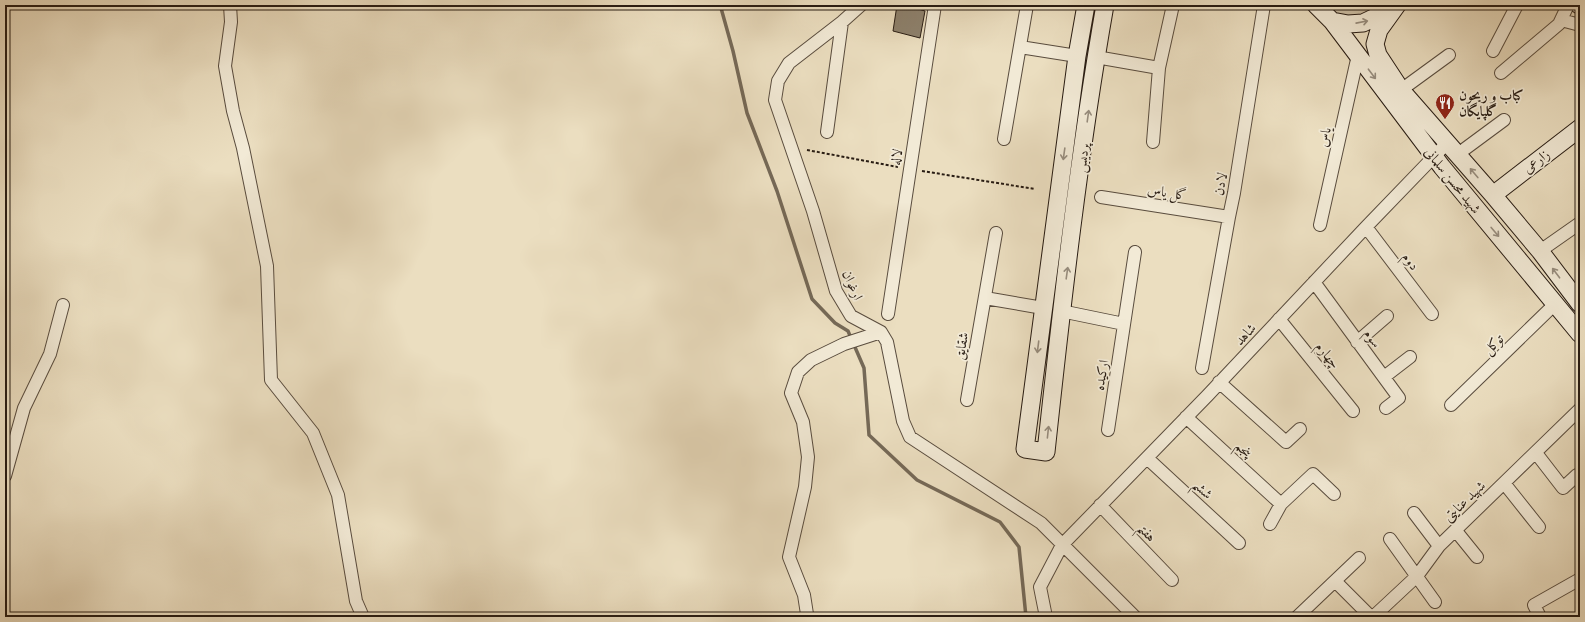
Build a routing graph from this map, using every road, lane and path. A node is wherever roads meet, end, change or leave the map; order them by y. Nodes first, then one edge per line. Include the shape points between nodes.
1 (230, 5) edge
2 (861, 5) edge
3 (935, 5) edge
4 (1027, 5) edge
5 (1086, 5) edge
6 (1105, 5) edge
7 (1174, 5) edge
8 (1264, 5) edge
9 (1316, 5) edge
10 (1398, 5) edge
11 (1517, 5) edge
12 (1568, 5) edge
13 (1562, 20) junction
14 (1332, 21) junction
15 (842, 22) junction
16 (1580, 25) edge
17 (1020, 47) junction
18 (1493, 51) dead end
19 (1358, 55) junction
20 (1448, 55) dead end
21 (1077, 56) junction
22 (1096, 57) junction
23 (1159, 68) junction
24 (1501, 73) dead end
25 (1401, 90) junction
26 (1504, 120) dead end
27 (1580, 128) edge
28 (827, 132) dead end
29 (1004, 139) dead end
30 (1153, 142) dead end
31 (1453, 148) junction
32 (1434, 157) junction
33 (1493, 195) junction
34 (1101, 196) dead end
35 (1229, 217) junction
36 (1580, 223) edge
37 (1320, 225) dead end
38 (1366, 227) junction
39 (996, 233) dead end
40 (1540, 251) junction
41 (1135, 252) dead end
42 (1314, 282) junction
43 (985, 298) junction
44 (1555, 304) junction
45 (1580, 304) edge
46 (63, 305) dead end
47 (1043, 308) junction
48 (1061, 311) junction
49 (888, 314) dead end
50 (1432, 314) dead end
51 (1387, 316) dead end
52 (1279, 319) junction
53 (1124, 324) junction
54 (881, 332) junction
55 (1580, 334) edge
56 (1358, 342) junction
57 (1410, 357) dead end
58 (1202, 368) dead end
59 (1384, 377) junction
60 (1220, 382) junction
61 (967, 400) dead end
62 (1451, 405) dead end
63 (1386, 408) dead end
64 (1580, 409) edge
65 (1353, 411) dead end
66 (1186, 417) junction
67 (1300, 429) dead end
68 (1108, 430) dead end
69 (1536, 453) junction
70 (1147, 458) junction
71 (1577, 475) dead end
72 (5, 476) edge
73 (1504, 483) junction
74 (1334, 494) dead end
75 (1281, 504) junction
76 (1100, 505) junction
77 (1414, 513) dead end
78 (1270, 524) dead end
79 (1539, 527) dead end
80 (1456, 531) junction
81 (1390, 539) dead end
82 (1238, 543) dead end
83 (1062, 545) junction
84 (1440, 546) junction
85 (1477, 557) dead end
86 (1359, 558) dead end
87 (1417, 576) junction
88 (1172, 580) dead end
89 (1334, 581) junction
90 (1578, 584) edge
91 (1435, 602) dead end
92 (1387, 613) edge
93 (1130, 615) edge
94 (362, 617) edge
95 (806, 617) edge
96 (1046, 617) edge
97 (1297, 617) edge
98 (1372, 617) edge
99 (1540, 617) edge

1 - 94 street via 231,22 225,66 267,266 271,380 313,433 338,495 356,601
2 - 15 street, ارغوان
3 - 49 street, لاله
4 - 17 street
5 - 21 street, پردیس
6 - 22 street, پردیس
7 - 23 street
8 - 35 street, لادن
9 - 14 street, شهید محسن سلمانی
14 -> 10 street via 1363,24
10 - 25 street, شهید محسن سلمانی via 1379,30 1375,44 1378,55
11 - 18 street
12 - 13 street
13 - 16 street
13 - 24 street
14 - 19 street, شهید محسن سلمانی
15 - 28 street
15 - 54 street, ارغوان via 789,62 778,81 775,100 814,211 836,291 851,316
17 - 21 street
17 - 29 street
19 -> 32 street, شهید محسن سلمانی
19 - 37 street, یاس
20 - 25 street
21 - 22 street
21 -> 47 street, پردیس
22 - 23 street
48 -> 22 street, پردیس
23 - 30 street
25 - 31 street, شهید محسن سلمانی
26 - 31 street, شاهد
27 - 33 street, زارعی
31 - 32 street, شاهد
33 -> 31 street, شهید محسن سلمانی
32 - 38 street, شاهد
32 -> 44 street, شهید محسن سلمانی
33 - 40 street, شهید محسن سلمانی
34 - 35 street, گل یاس
35 - 58 street, لادن
36 - 40 street
38 - 42 street, شاهد
38 - 50 street, دوم
39 - 43 street, شقایق
45 -> 40 street, شهید محسن سلمانی
41 - 53 street, ارکیده
42 - 52 street, شاهد
42 - 56 street, سوم
43 - 47 street
43 - 61 street, شقایق
44 - 55 street, شهید محسن سلمانی
44 - 62 street, توکل
46 - 72 street via 50,354 24,408
47 - 48 street
47 -> 48 street, پردیس via 1025,449 1046,452
48 - 53 street
51 - 56 street
52 - 60 street, شاهد
52 - 65 street, چهارم
53 - 68 street, ارکیده
54 - 83 street via 887,342 903,421 910,437 1041,523
54 - 95 street via 844,344 811,360 798,372 791,393 803,422 808,457 805,487 789,557 804,595
56 - 59 street, سوم
57 - 59 street
59 - 63 street, سوم via 1399,398
60 - 66 street, شاهد
60 - 67 street via 1286,442
64 - 69 street, شهید عنایتی
66 - 70 street, شاهد
66 - 75 street, پنجم
69 - 71 street via 1563,488
69 - 73 street, شهید عنایتی
70 - 76 street, شاهد
70 - 82 street, ششم
73 - 79 street
73 - 80 street, شهید عنایتی
74 - 75 street via 1313,474
75 - 78 street
76 - 83 street, شاهد
76 - 88 street, هفتم
77 - 84 street
80 - 84 street, شهید عنایتی
80 - 85 street
81 - 87 street
83 - 93 street
83 - 96 street, شاهد via 1040,587
84 - 87 street, شهید عنایتی
86 - 89 street
87 - 91 street
87 - 92 street, شهید عنایتی
89 - 97 street
89 - 98 street
90 - 99 street via 1534,605
92 - 98 street, شهید عنایتی

